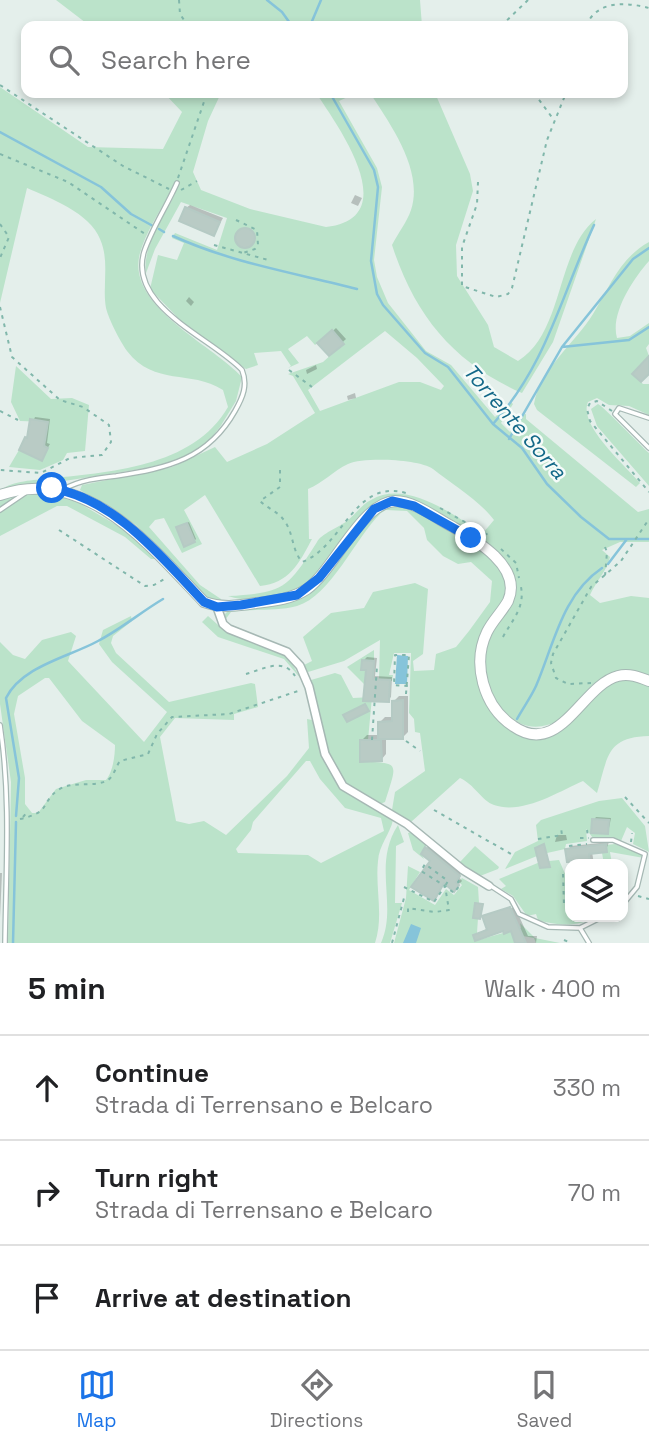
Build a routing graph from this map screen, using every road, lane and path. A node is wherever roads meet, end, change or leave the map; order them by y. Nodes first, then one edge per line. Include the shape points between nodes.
1 (179, 0) edge
2 (528, 0) edge
3 (649, 8) edge
4 (185, 21) edge
5 (505, 21) edge
6 (589, 21) edge
7 (0, 85) edge
8 (205, 98) edge
9 (538, 98) edge
10 (564, 98) edge
11 (555, 121) junction
12 (0, 154) edge
13 (197, 181) dead end
14 (478, 182) dead end
15 (177, 183) joint
16 (173, 191) junction
17 (236, 220) dead end
18 (0, 224) edge
19 (149, 237) junction
20 (214, 245) dead end
21 (243, 253) junction
22 (0, 258) edge
23 (268, 260) dead end
24 (0, 307) edge
25 (290, 372) dead end
26 (312, 387) dead end
27 (0, 411) edge
28 (615, 414) junction
29 (649, 418) edge
30 (18, 420) dead end
31 (649, 448) edge
32 (0, 470) edge
33 (280, 470) dead end
34 (33, 488) junction
35 (62, 490) junction
36 (649, 492) edge
37 (0, 495) edge
38 (0, 510) edge
39 (649, 519) edge
40 (59, 530) dead end
41 (338, 531) dead end
42 (605, 547) dead end
43 (176, 571) junction
44 (605, 576) junction
45 (217, 607) junction
46 (377, 666) dead end
47 (246, 674) dead end
48 (608, 680) junction
49 (649, 681) edge
50 (408, 686) junction
51 (305, 688) junction
52 (407, 694) dead end
53 (229, 714) junction
54 (231, 720) dead end
55 (0, 725) edge
56 (372, 740) dead end
57 (406, 741) dead end
58 (420, 751) dead end
59 (625, 797) dead end
60 (434, 810) dead end
61 (28, 811) dead end
62 (649, 823) edge
63 (561, 828) dead end
64 (587, 830) dead end
65 (632, 833) dead end
66 (538, 839) dead end
67 (591, 839) junction
68 (569, 846) dead end
69 (629, 846) junction
70 (511, 854) dead end
71 (463, 870) junction
72 (563, 874) dead end
73 (445, 886) junction
74 (489, 886) joint
75 (404, 887) dead end
76 (634, 895) junction
77 (404, 898) dead end
78 (649, 899) edge
79 (628, 900) edge
80 (565, 906) edge
81 (408, 912) dead end
82 (592, 922) edge
83 (580, 928) junction
84 (565, 940) dead end
85 (5, 943) edge
86 (392, 943) edge
87 (571, 943) edge
88 (589, 943) edge

1 - 4 path
2 - 5 path
3 - 6 path via 615,4
7 - 16 path via 123,166
8 - 15 path
9 - 11 path
10 - 11 path
11 - 14 path via 512,288 496,297 462,286 462,247 477,204
12 - 19 path via 68,182
13 - 16 path
15 - 16 lane
16 - 19 lane
17 - 21 path via 259,235 255,249
18 - 22 path via 9,237
19 - 35 lane via 142,269 146,285 184,326 242,370 245,389 224,428 190,457
20 - 21 path
21 - 23 path
24 - 32 path via 12,356 60,400 109,425 111,442 102,455 70,458 41,472
25 - 26 path
27 - 30 path
28 - 29 lane via 619,408 629,409
28 - 31 lane
28 - 36 path via 597,401 587,409 590,421
33 - 41 path via 280,487 260,501 283,517 302,562 325,550
34 - 35 street
34 - 37 street
34 - 38 lane
35 - 43 street via 84,498 134,531
39 - 44 path
40 - 43 path via 145,586
42 - 44 path
43 - 45 street via 204,602
44 - 48 path via 579,604 551,663 556,678 568,684
45 - 48 street via 297,595 319,578 374,509 392,501 405,503 471,538 493,555 508,575 510,594 483,642 481,668 485,690 513,726 533,733 554,729
45 - 51 street via 222,624 229,629 292,656
46 - 56 path
47 - 51 path via 285,665
48 - 49 street via 626,674
50 - 50 path via 409,655 395,654 394,685
50 - 52 path
51 - 53 path
51 - 71 street via 325,754 343,786 407,824
53 - 54 path
53 - 61 path via 172,716 149,754 120,761 104,782 57,791 37,816 20,819
55 - 85 lane via 8,781
57 - 58 path
59 - 62 path
60 - 70 path
63 - 66 path via 562,835
64 - 67 path
65 - 69 path
67 - 68 path via 590,843
67 - 69 lane
69 - 76 lane via 646,857
71 - 73 path via 454,893
71 - 74 street
72 - 80 path
73 - 73 path via 448,881 425,863 421,871
73 - 75 path via 435,902
73 - 81 path via 449,910 408,908
74 - 83 lane via 511,899 519,915 548,927
76 - 78 path
76 - 79 lane
77 - 86 path
82 - 83 lane
83 - 88 lane
84 - 87 path

